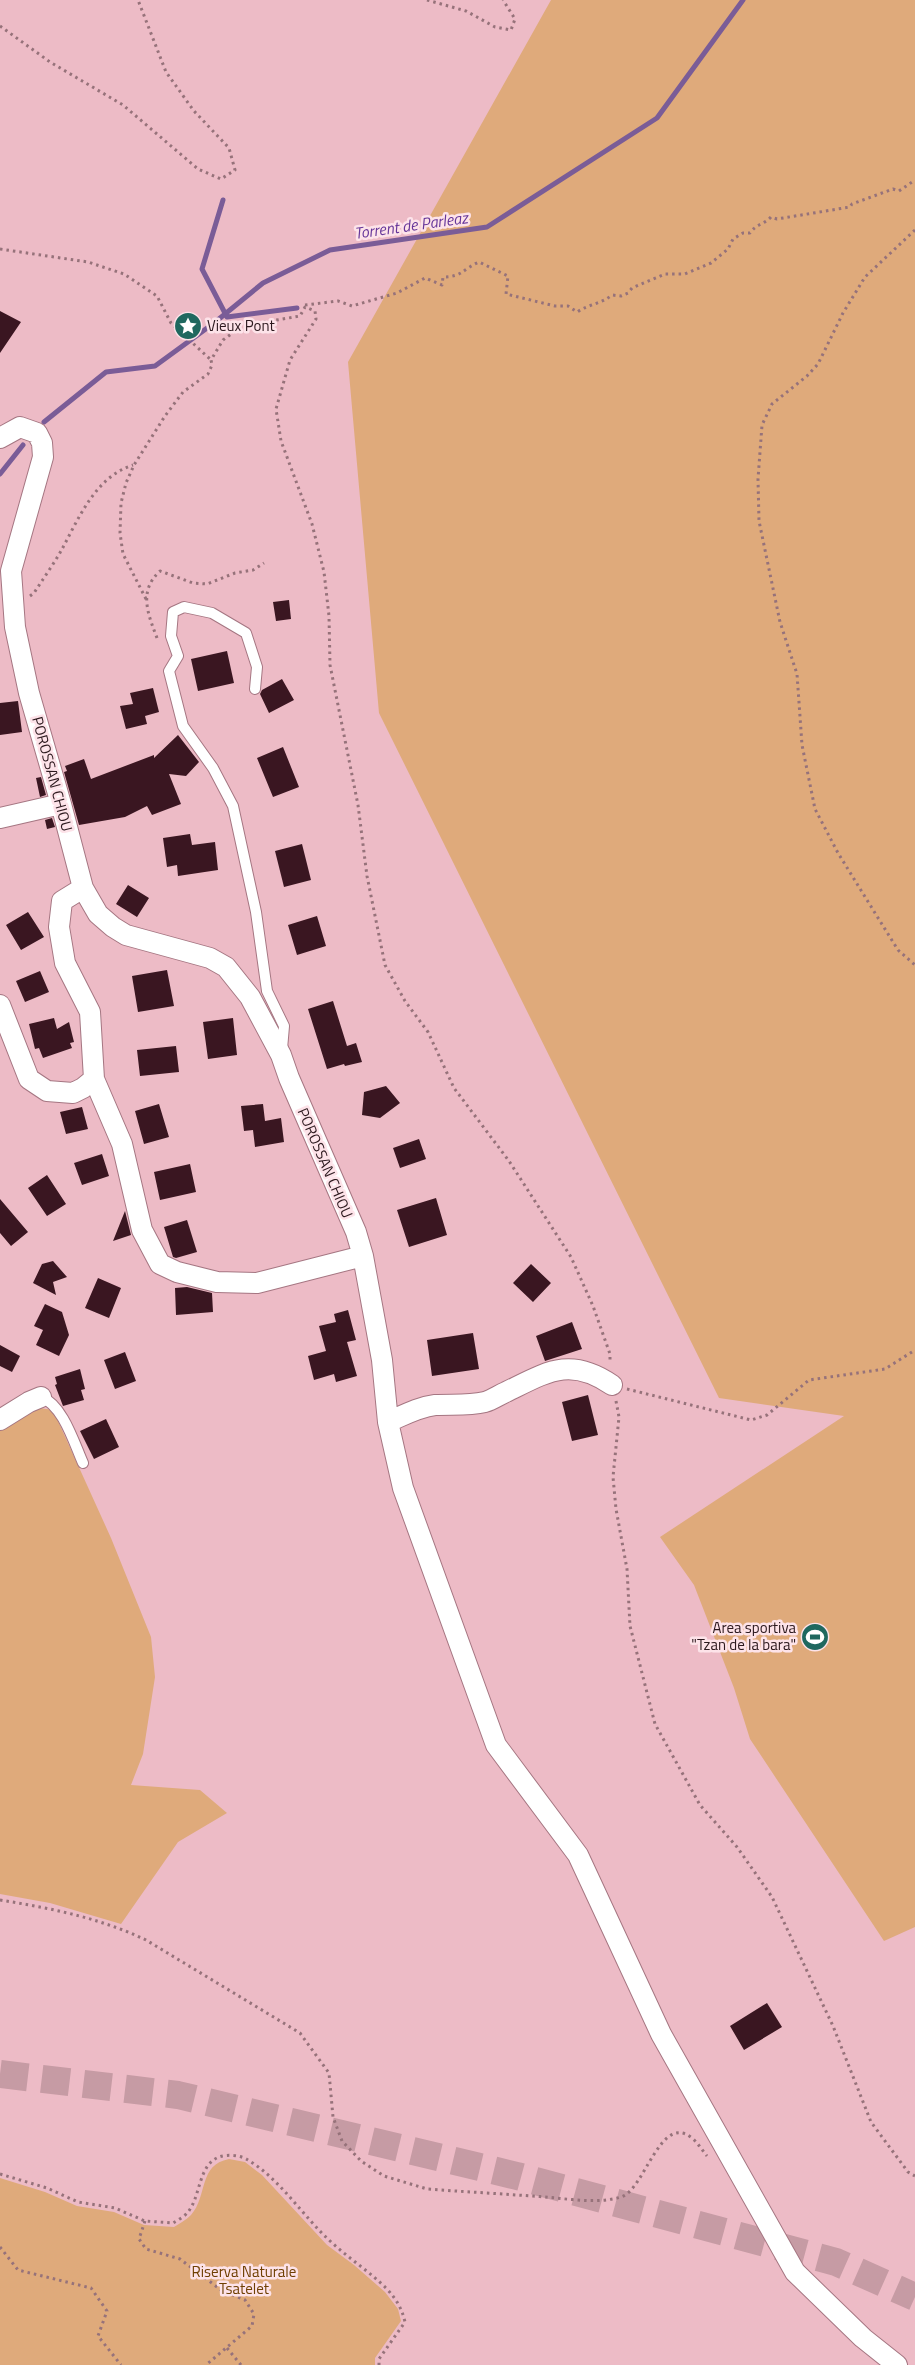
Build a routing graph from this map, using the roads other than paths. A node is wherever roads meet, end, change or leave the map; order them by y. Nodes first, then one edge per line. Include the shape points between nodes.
1 (0, 438) edge
2 (255, 689) dead end
3 (62, 804) junction
4 (0, 818) edge
5 (83, 888) junction
6 (0, 1005) edge
7 (281, 1055) junction
8 (94, 1079) junction
9 (364, 1264) junction
10 (612, 1385) road end
11 (41, 1397) joint
12 (0, 1420) edge
13 (388, 1422) junction
14 (83, 1463) dead end
15 (897, 2365) edge

1 - 3 street, POROSSAN CHIOU via 20,427 37,433 42,443 43,457 11,571 15,627 29,693
2 - 7 lane, POROSSAN CHIOU via 258,667 246,633 212,614 184,607 173,612 171,636 178,656 169,671 182,726 213,768 232,806 256,912 267,990 284,1026
3 - 4 street
3 - 5 street, POROSSAN CHIOU
5 - 7 street, POROSSAN CHIOU via 98,914 126,935 210,958 226,967 250,997
5 - 8 street via 62,900 59,927 65,963 90,1012
6 - 8 street via 29,1079 47,1091 73,1093
7 - 9 street, POROSSAN CHIOU via 356,1232
8 - 9 street via 122,1144 142,1230 160,1264 177,1272 217,1282 257,1283
9 - 13 street, POROSSAN CHIOU via 382,1360
10 - 13 street via 595,1373 573,1368 549,1372 487,1402 435,1405
11 - 12 street
11 - 14 lane via 57,1408
13 - 15 street, POROSSAN CHIOU via 403,1488 496,1745 578,1855 661,2034 796,2272 863,2338

